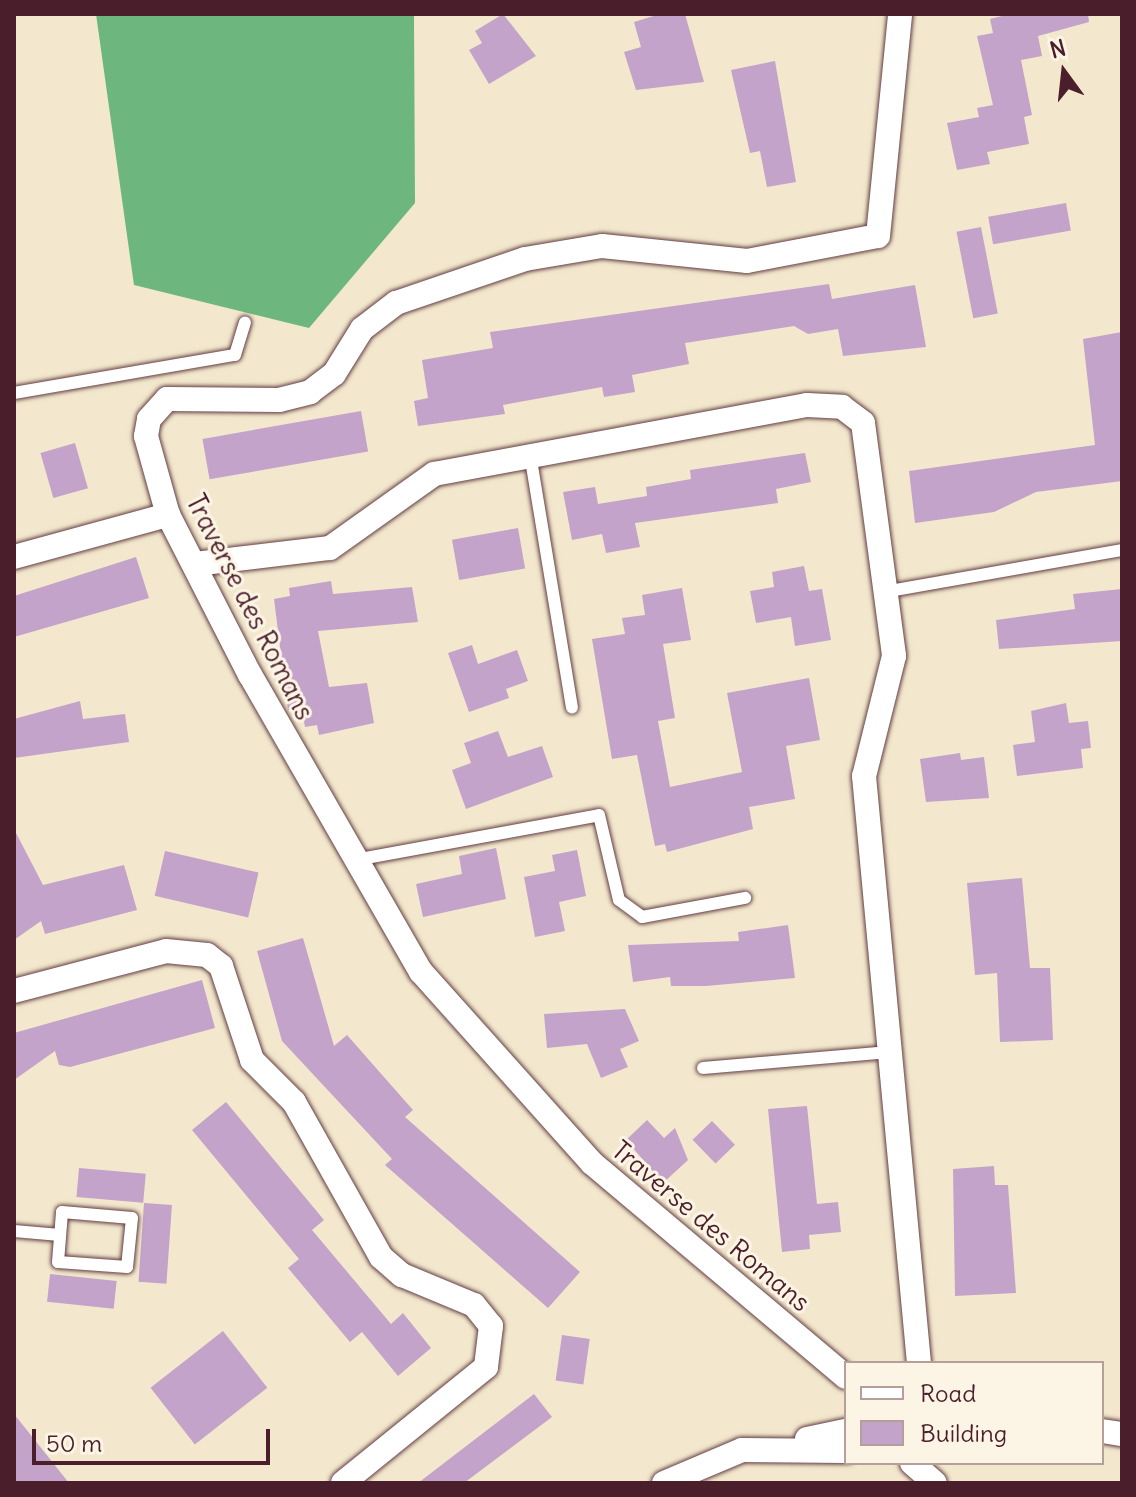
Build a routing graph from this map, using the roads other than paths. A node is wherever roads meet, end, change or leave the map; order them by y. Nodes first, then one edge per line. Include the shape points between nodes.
1 (900, 14) edge
2 (245, 323) dead end
3 (14, 393) edge
4 (530, 454) junction
5 (168, 515) junction
6 (1122, 550) edge
7 (14, 557) edge
8 (195, 564) junction
9 (889, 591) junction
10 (572, 708) dead end
11 (355, 860) junction
12 (745, 898) dead end
13 (14, 991) edge
14 (889, 1052) junction
15 (703, 1068) dead end
16 (14, 1231) edge
17 (60, 1235) junction
18 (919, 1361) edge
19 (844, 1375) edge
20 (844, 1431) edge
21 (774, 1447) junction
22 (844, 1451) edge
23 (914, 1465) edge
24 (343, 1483) edge
25 (664, 1483) edge
26 (935, 1483) edge

1 - 5 street, Traverse des Romans via 878,236 747,261 602,246 437,285 362,329 334,374 310,392 279,400 167,399 149,419 146,436
2 - 3 lane via 235,355
4 - 8 street via 434,474 330,548
4 - 9 street via 807,405 842,407 863,423 871,442
4 - 10 lane
5 - 7 street
5 - 8 street, Traverse des Romans
6 - 9 lane
8 - 11 street, Traverse des Romans
9 - 14 street via 894,656 864,776
11 - 12 lane via 599,815 619,900 642,917
11 - 19 street, Traverse des Romans via 421,972 592,1163
13 - 24 street via 166,951 207,955 221,966 252,1060 294,1102 381,1257 402,1275 474,1305 491,1326 486,1367
14 - 15 lane
14 - 18 street
16 - 17 lane
17 - 17 lane via 62,1212 132,1218 127,1267 58,1262
20 - 21 street
21 - 22 street
21 - 25 street via 709,1461
23 - 26 street

